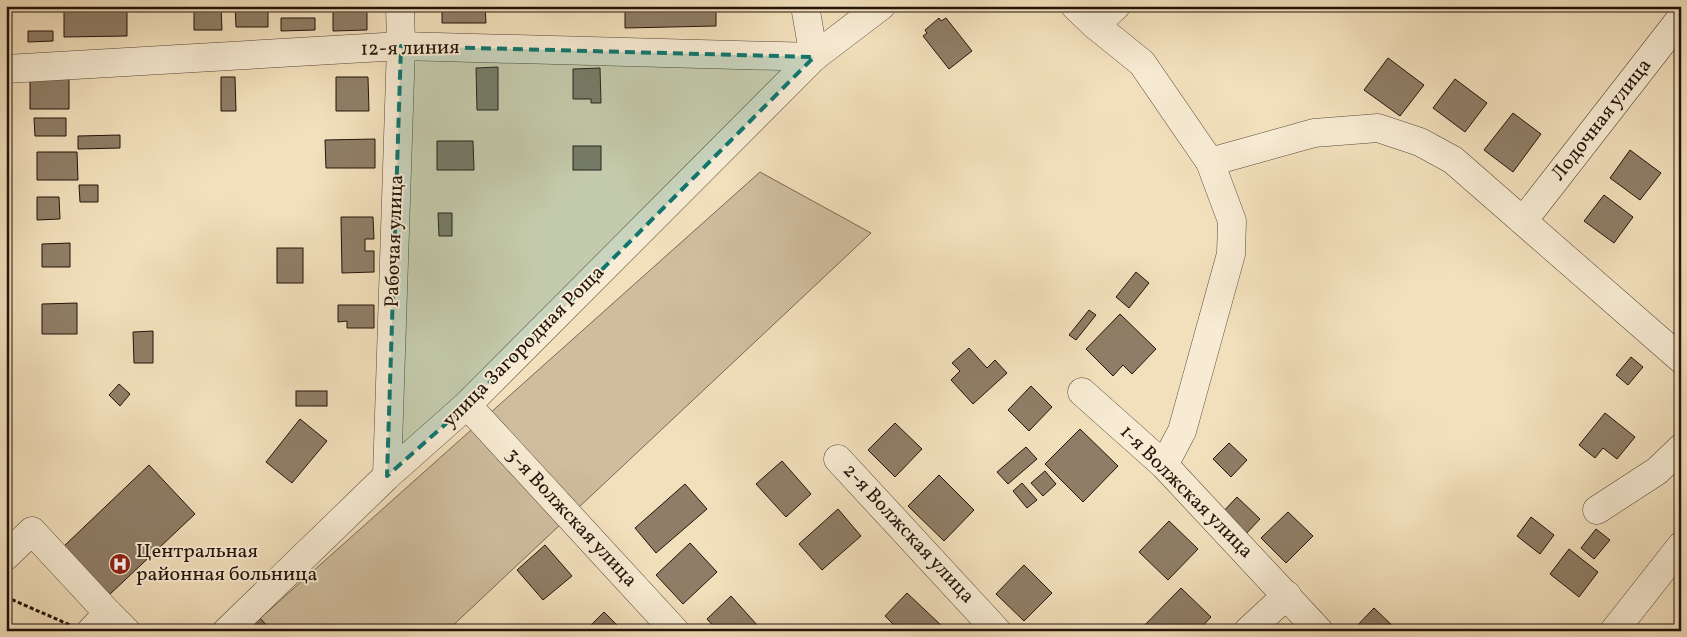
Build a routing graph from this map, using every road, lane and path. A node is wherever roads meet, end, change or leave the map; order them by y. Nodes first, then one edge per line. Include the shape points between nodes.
1 (400, 6) edge
2 (805, 6) edge
3 (881, 6) edge
4 (1075, 6) edge
5 (1116, 6) edge
6 (1681, 18) edge
7 (1095, 25) junction
8 (400, 46) junction
9 (814, 57) junction
10 (6, 69) edge
11 (1210, 162) junction
12 (1523, 221) junction
13 (1681, 359) edge
14 (1082, 392) dead end
15 (467, 405) junction
16 (1681, 448) edge
17 (838, 459) dead end
18 (1164, 465) junction
19 (387, 476) junction
20 (1596, 510) dead end
21 (1681, 546) edge
22 (6, 556) edge
23 (1287, 596) junction
24 (6, 597) edge
25 (100, 625) edge
26 (227, 631) edge
27 (675, 631) edge
28 (997, 631) edge
29 (1248, 631) edge
30 (1319, 631) edge
31 (1614, 631) edge

1 - 8 street, Рабочая улица
2 - 9 street
3 - 9 street, улица Загородная Роща
4 - 7 street
5 - 7 street
6 - 12 street, Лодочная улица
7 - 11 street via 1142,63
8 - 9 street, 12-я линия
8 - 10 street, 12-я линия
8 - 19 street, Рабочая улица
9 - 15 street, улица Загородная Роща
11 - 12 street via 1314,133 1378,128 1420,142 1453,160
11 - 18 street via 1232,222 1231,254 1182,431
12 - 13 street
14 - 18 street, 1-я Волжская улица
15 - 19 street, улица Загородная Роща
15 - 27 street, 3-я Волжская улица
16 - 20 street via 1657,471
17 - 28 street, 2-я Волжская улица
18 - 23 street, 1-я Волжская улица
19 - 26 street, улица Загородная Роща
21 - 31 street
22 - 25 street via 32,531
23 - 29 street
23 - 30 street, 1-я Волжская улица
24 - 25 path

